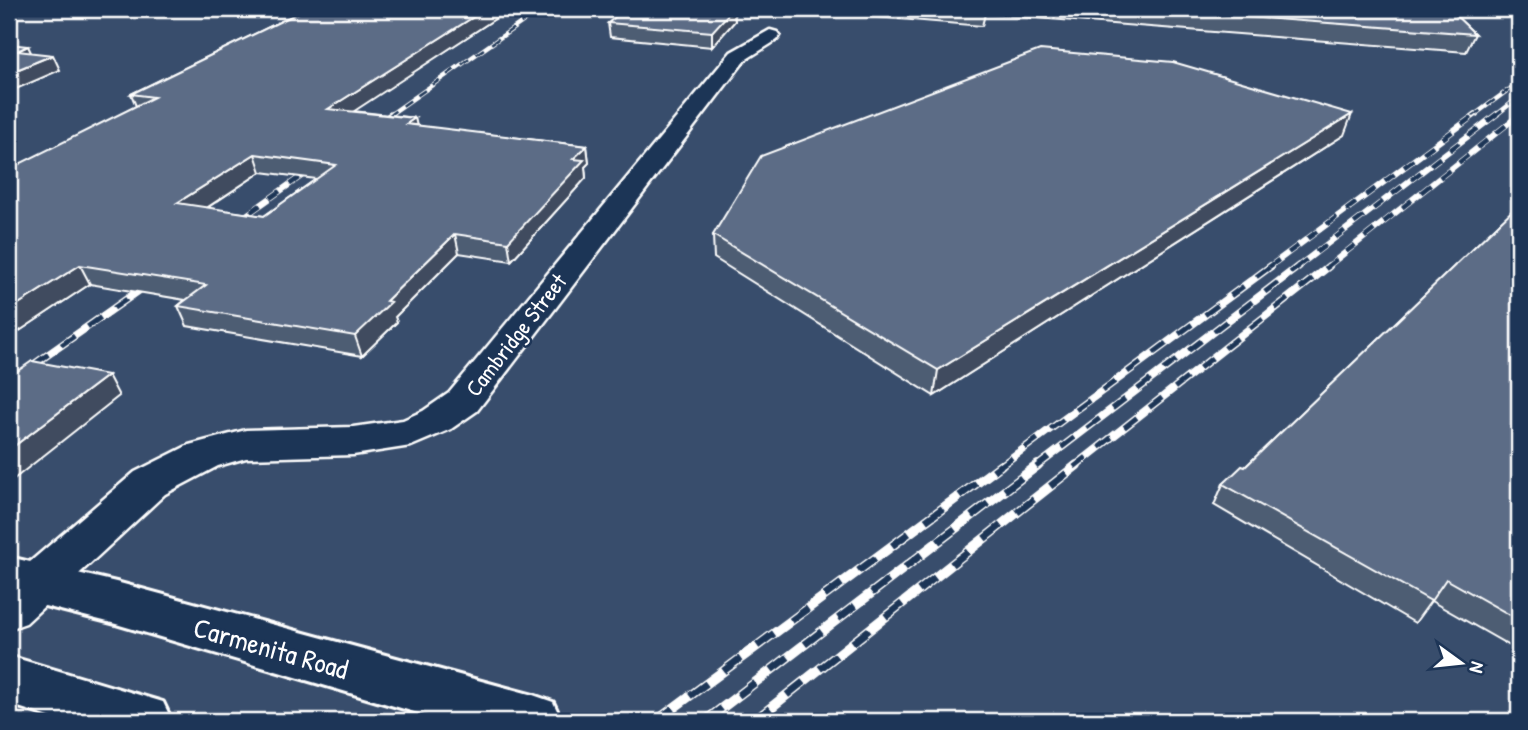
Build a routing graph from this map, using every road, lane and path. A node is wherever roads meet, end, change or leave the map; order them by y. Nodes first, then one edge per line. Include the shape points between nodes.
1 (770, 36) dead end
2 (18, 590) edge
3 (9, 680) edge
4 (143, 721) edge
5 (533, 721) edge

1 - 2 street, Cambridge Street via 738,56 463,402 411,432 353,441 246,444 204,455 150,483
2 - 5 main road, Carmenita Road via 116,603
3 - 4 main road

